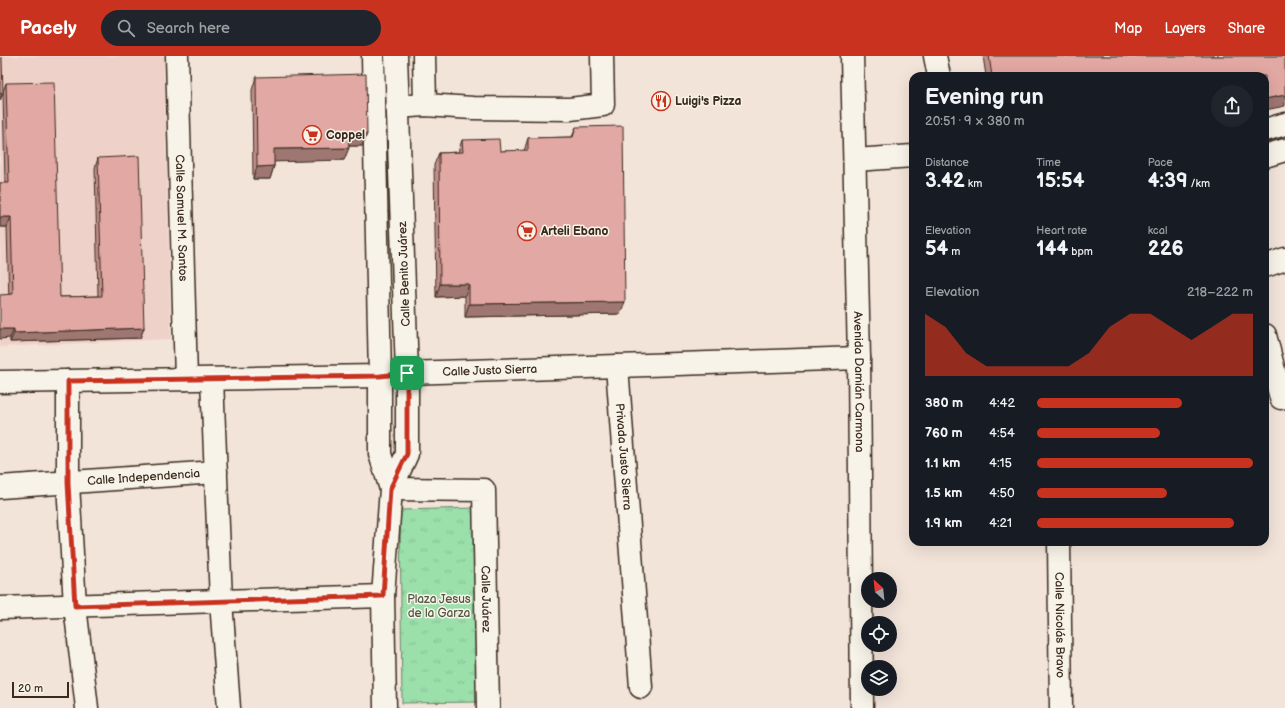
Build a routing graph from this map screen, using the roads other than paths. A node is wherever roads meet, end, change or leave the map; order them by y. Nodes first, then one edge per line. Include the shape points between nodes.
1 (177, 56) edge
2 (373, 56) edge
3 (396, 56) edge
4 (424, 56) edge
5 (602, 56) edge
6 (852, 56) edge
7 (935, 56) edge
8 (938, 72) edge
9 (425, 105) junction
10 (397, 107) junction
11 (1285, 124) edge
12 (1269, 129) edge
13 (1285, 150) edge
14 (1269, 155) edge
15 (909, 156) edge
16 (855, 160) junction
17 (1285, 259) edge
18 (1269, 265) edge
19 (1269, 349) edge
20 (859, 358) junction
21 (617, 366) junction
22 (407, 373) junction
23 (380, 376) junction
24 (186, 379) junction
25 (212, 379) junction
26 (68, 381) junction
27 (0, 382) edge
28 (1283, 397) edge
29 (216, 472) junction
30 (68, 483) junction
31 (0, 487) edge
32 (390, 489) junction
33 (1059, 546) edge
34 (383, 596) junction
35 (221, 601) junction
36 (75, 606) junction
37 (0, 608) edge
38 (641, 686) dead end
39 (87, 708) edge
40 (229, 708) edge
41 (384, 708) edge
42 (488, 708) edge
43 (862, 708) edge
44 (1061, 708) edge

1 - 24 street, Calle Samuel M. Santos
2 - 23 street, Calle Benito Juárez
3 - 10 street, Calle Benito Juárez
4 - 9 street
5 - 9 street via 603,105 570,109
6 - 16 street, Avenida Damián Carmona
7 - 8 street
9 - 10 street
10 - 22 street, Calle Benito Juárez
11 - 12 street
13 - 14 street
15 - 16 street
16 - 20 street, Avenida Damián Carmona
17 - 18 street
19 - 28 street
20 - 21 street, Calle Justo Sierra
20 - 43 street, Avenida Damián Carmona
21 - 22 street, Calle Justo Sierra
21 - 38 street, Privada Justo Sierra
22 - 23 street, Calle Justo Sierra
22 - 32 street, Calle Benito Juárez via 407,454
23 - 25 street, Calle Justo Sierra
23 - 32 street, Calle Benito Juárez via 380,454
24 - 25 street, Calle Justo Sierra
24 - 26 street, Calle Justo Sierra
25 - 29 street
26 - 27 street, Calle Justo Sierra
26 - 30 street
29 - 30 street, Calle Independencia
29 - 35 street
30 - 31 street, Calle Independencia
30 - 36 street
32 - 34 street, Calle Benito Juárez
32 - 42 street, Calle Juárez via 484,490
33 - 44 street, Calle Nicolás Bravo
34 - 35 street
34 - 41 street, Calle Benito Juárez
35 - 36 street
35 - 40 street
36 - 37 street
36 - 39 street

